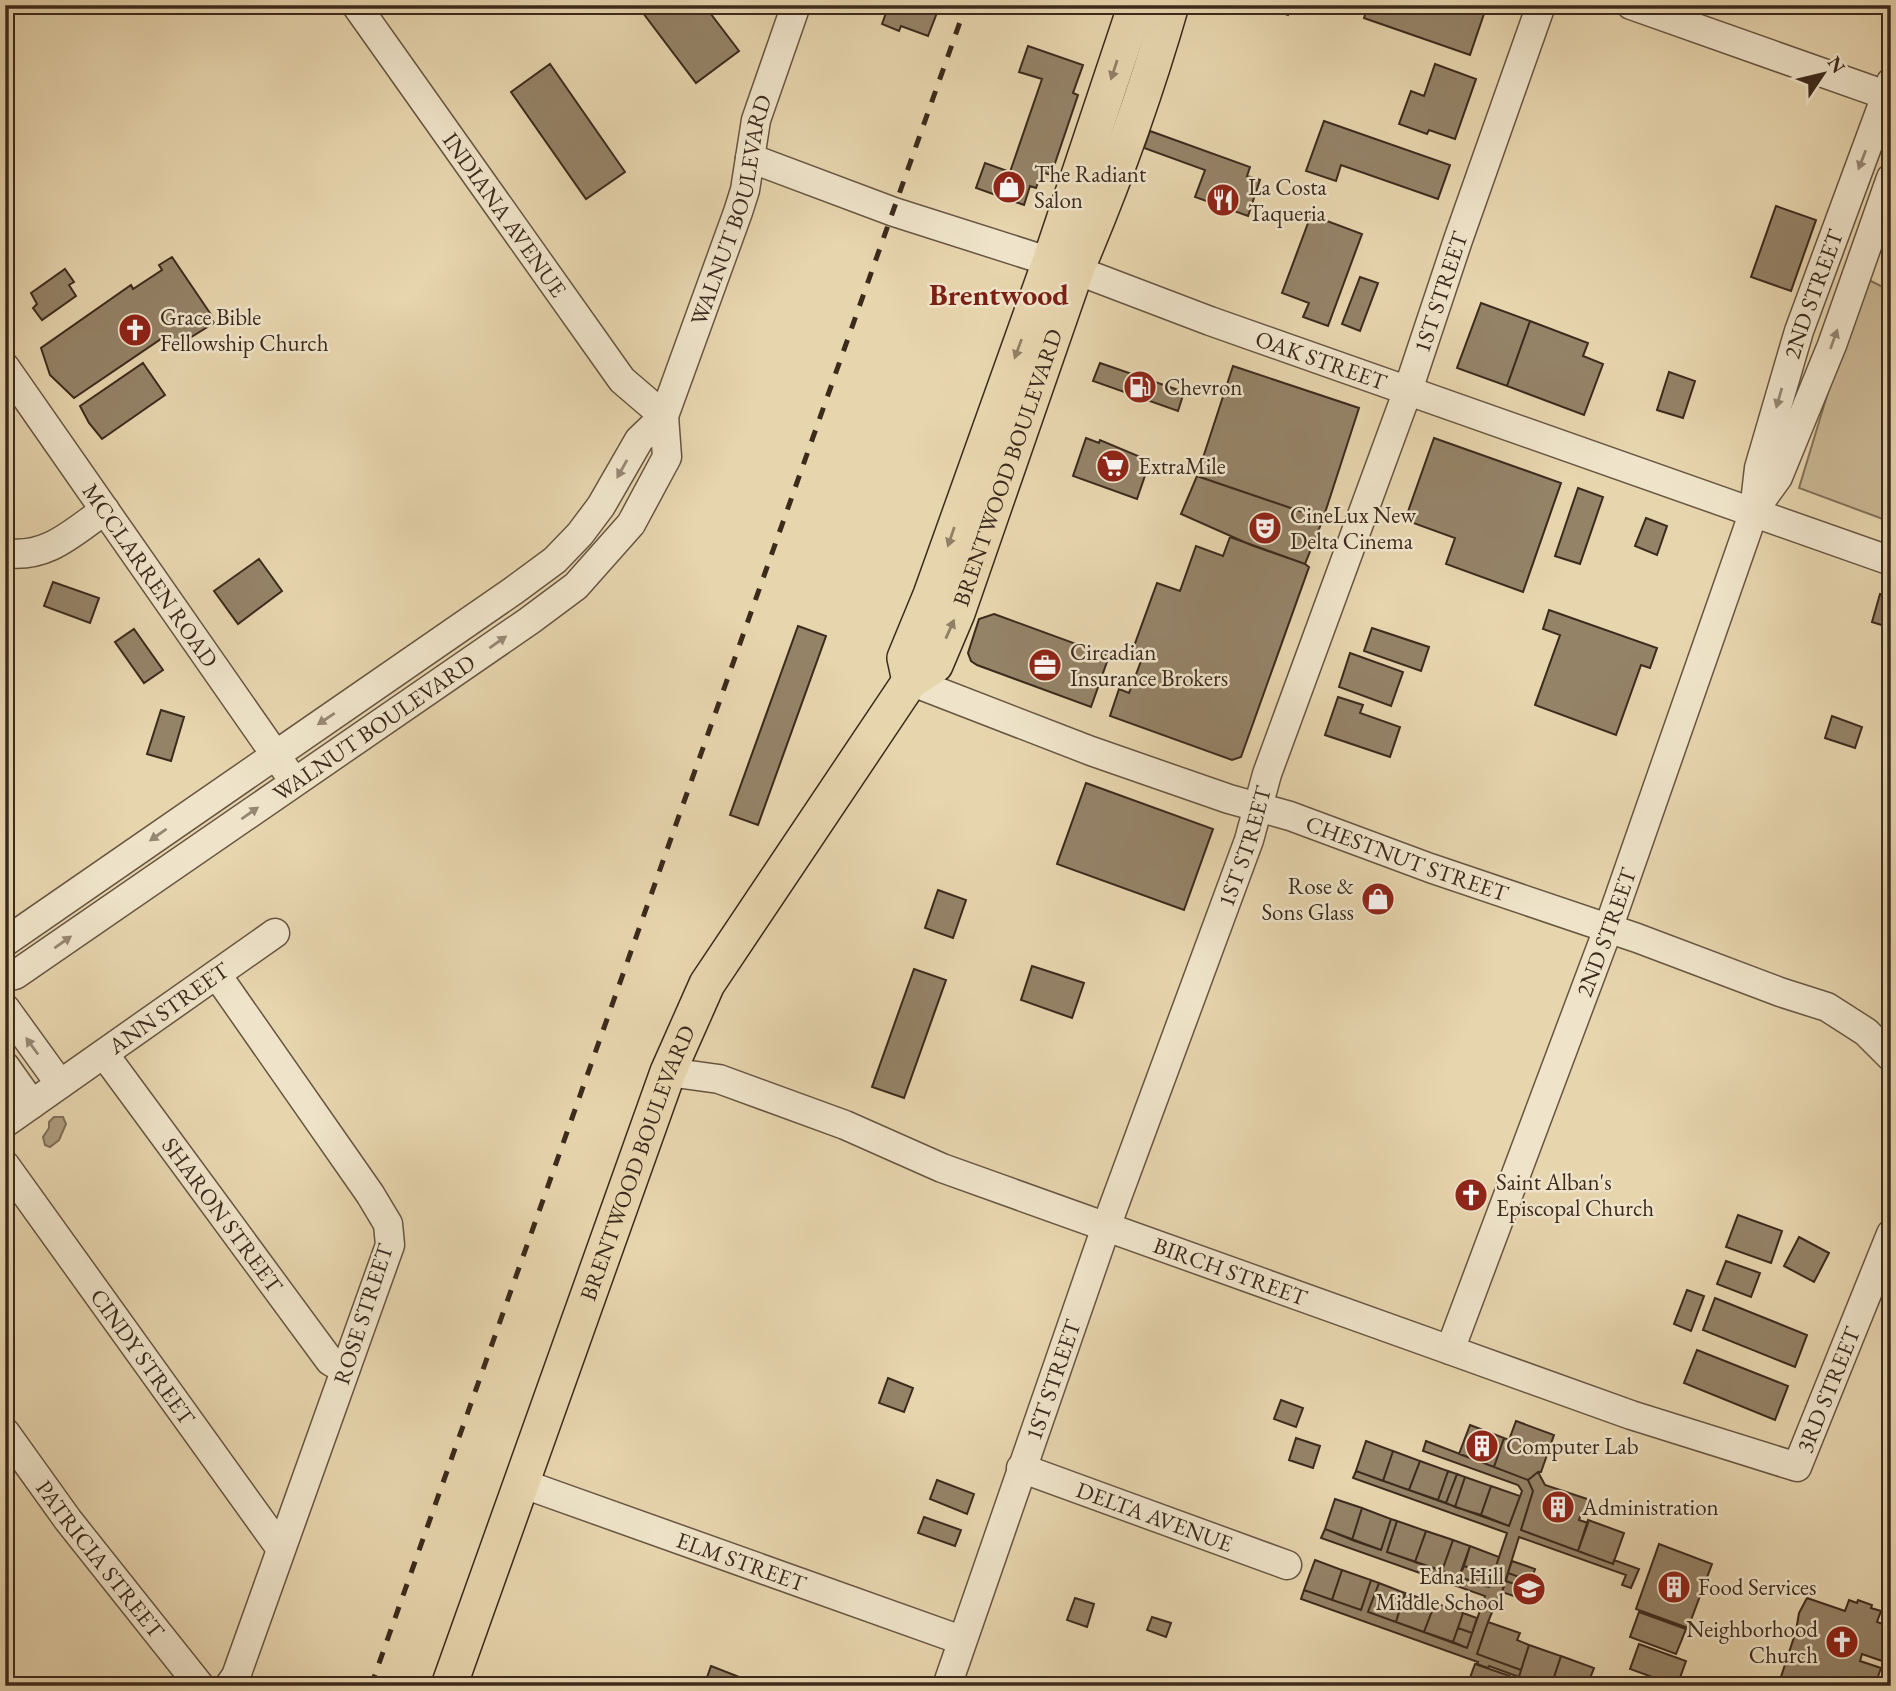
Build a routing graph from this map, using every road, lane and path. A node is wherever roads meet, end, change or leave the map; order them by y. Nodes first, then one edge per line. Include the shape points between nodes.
1 (356, 5) edge
2 (796, 5) edge
3 (1136, 5) edge
4 (1171, 5) edge
5 (1541, 5) edge
6 (1631, 5) edge
7 (1889, 92) edge
8 (750, 158) junction
9 (1891, 178) edge
10 (1063, 266) junction
11 (5, 367) edge
12 (1408, 390) junction
13 (664, 416) junction
14 (105, 510) junction
15 (1754, 511) junction
16 (5, 553) edge
17 (1891, 561) edge
18 (910, 681) junction
19 (275, 754) junction
20 (294, 782) junction
21 (1258, 807) junction
22 (1608, 929) junction
23 (275, 933) dead end
24 (5, 942) edge
25 (5, 975) edge
26 (217, 975) junction
27 (5, 1008) edge
28 (104, 1054) junction
29 (1891, 1057) edge
30 (5, 1066) edge
31 (668, 1072) junction
32 (60, 1084) junction
33 (32, 1104) junction
34 (5, 1123) edge
35 (5, 1165) edge
36 (1106, 1227) junction
37 (1891, 1234) edge
38 (1450, 1350) junction
39 (345, 1370) junction
40 (5, 1432) edge
41 (1797, 1467) joint
42 (1021, 1468) junction
43 (521, 1483) junction
44 (281, 1549) junction
45 (1287, 1565) dead end
46 (961, 1640) junction
47 (200, 1686) edge
48 (229, 1686) edge
49 (449, 1686) edge
50 (947, 1686) edge

1 - 13 street, INDIANA AVENUE via 622,380
2 - 8 street, WALNUT BOULEVARD via 755,120
3 -> 10 main road, BRENTWOOD BOULEVARD
4 - 10 main road, BRENTWOOD BOULEVARD via 1095,225
5 - 12 street, 1ST STREET
6 - 7 street
7 -> 15 street, 2ND STREET via 1799,331 1759,468
8 - 10 street, OAK STREET via 894,212
8 - 13 street, WALNUT BOULEVARD via 738,212
15 -> 9 street, 2ND STREET via 1778,477 1832,345
10 - 12 street, OAK STREET
10 - 18 main road, BRENTWOOD BOULEVARD via 905,658
11 - 14 street, MCCLARREN ROAD
12 - 15 street, OAK STREET
12 - 21 street, 1ST STREET
13 -> 19 street, WALNUT BOULEVARD via 639,440 601,506 555,559
20 -> 13 street, WALNUT BOULEVARD via 576,586 631,524 667,457
14 - 16 street via 48,549 22,555
14 - 19 street, MCCLARREN ROAD
15 - 17 street, OAK STREET
15 - 22 street, 2ND STREET
18 - 21 street, CHESTNUT STREET via 1091,751
18 - 31 main road, BRENTWOOD BOULEVARD via 707,985
19 - 20 street, MCCLARREN ROAD
19 -> 24 street, WALNUT BOULEVARD
25 -> 20 street, WALNUT BOULEVARD via 16,975
21 - 22 street, CHESTNUT STREET
21 - 36 street, 1ST STREET
22 - 29 street, CHESTNUT STREET via 1828,1007 1866,1032
22 - 38 street, 2ND STREET
23 - 26 street, ANN STREET
26 - 28 street, ANN STREET
26 - 39 street, ROSE STREET via 388,1224 390,1245
32 -> 27 street
28 - 32 street, ANN STREET
28 - 39 street, SHARON STREET via 330,1361
30 - 33 street
31 - 36 street, BIRCH STREET via 719,1079
31 - 43 main road, BRENTWOOD BOULEVARD
32 - 33 street, ANN STREET
33 - 34 street, ANN STREET
35 - 44 street, CINDY STREET
36 - 38 street, BIRCH STREET
36 - 42 street, 1ST STREET
37 - 41 street, 3RD STREET
38 - 41 street, BIRCH STREET
39 - 44 street, ROSE STREET
40 - 47 street, PATRICIA STREET via 68,1520
42 - 45 street, DELTA AVENUE
42 - 46 street, 1ST STREET
43 - 46 street, ELM STREET
43 - 49 main road, BRENTWOOD BOULEVARD
44 - 48 street, ROSE STREET
46 - 50 street, 1ST STREET

